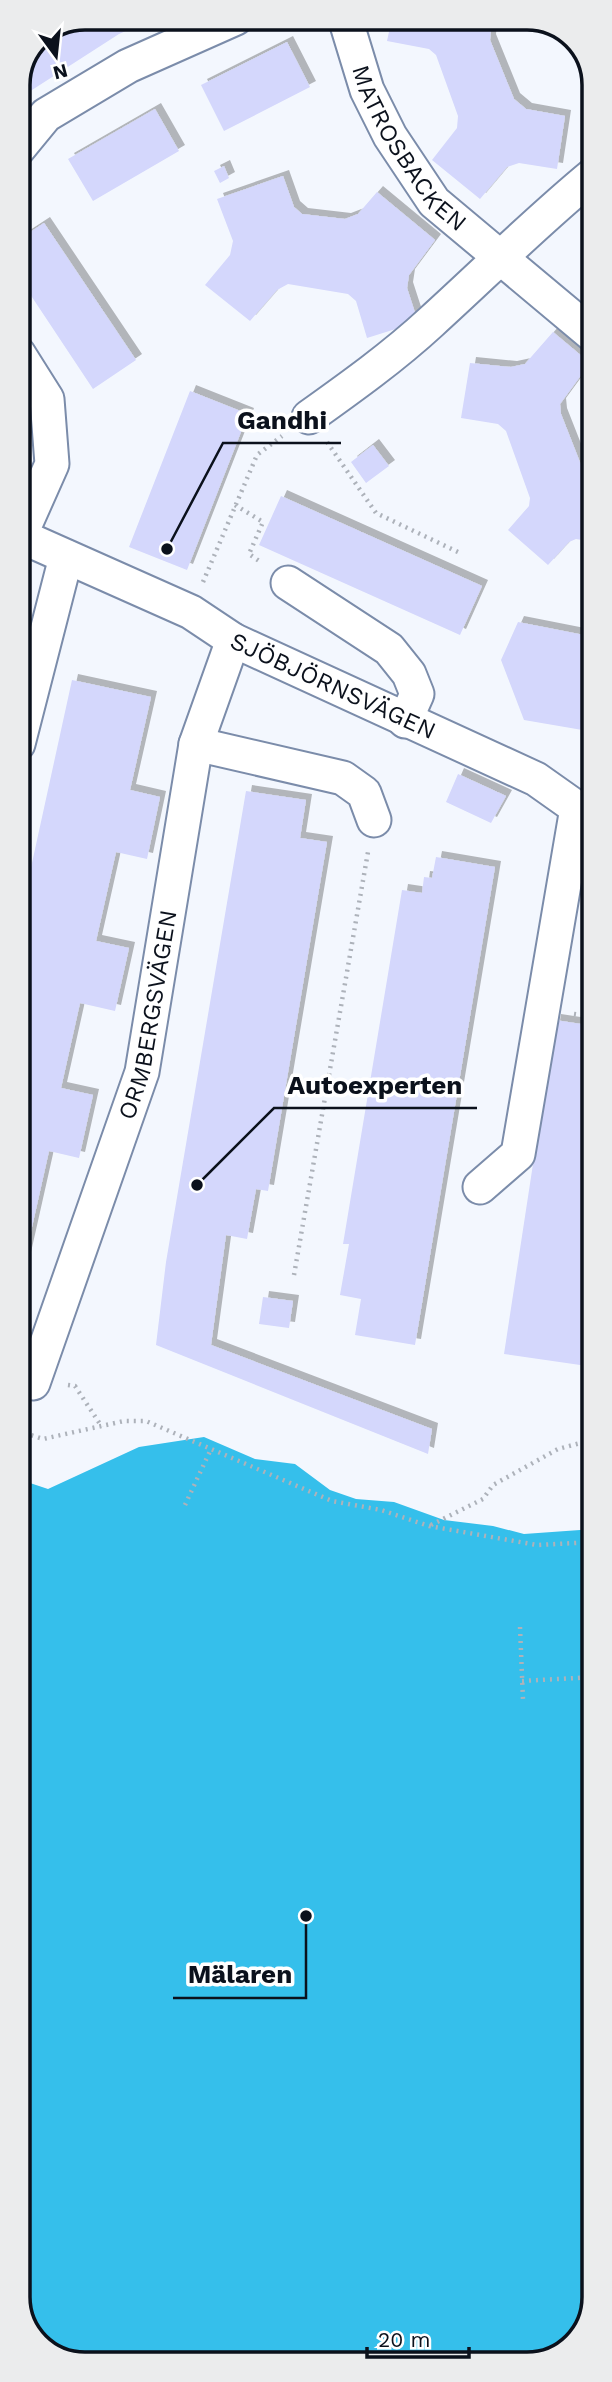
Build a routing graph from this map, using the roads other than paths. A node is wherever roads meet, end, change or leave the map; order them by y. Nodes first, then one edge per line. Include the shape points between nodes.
1 (209, 30) edge
2 (349, 30) edge
3 (30, 134) edge
4 (582, 184) edge
5 (501, 258) junction
6 (582, 326) edge
7 (30, 372) edge
8 (309, 417) road end
9 (30, 512) edge
10 (30, 541) edge
11 (65, 556) junction
12 (288, 583) road end
13 (233, 640) junction
14 (30, 696) edge
15 (405, 721) junction
16 (196, 744) junction
17 (582, 815) edge
18 (374, 820) road end
19 (582, 832) edge
20 (480, 1187) dead end
21 (33, 1383) dead end

1 - 3 street via 128,66 46,115
2 - 5 street, MATROSBACKEN via 367,90 390,136 434,202
4 - 5 street
5 - 6 street, MATROSBACKEN
5 - 8 street via 429,324
7 - 9 street via 47,399 52,464
10 - 11 street, SJÖBJÖRNSVÄGEN
11 - 13 street, SJÖBJÖRNSVÄGEN via 191,612
11 - 14 street
12 - 15 street via 388,649 417,694
13 - 15 street, SJÖBJÖRNSVÄGEN
13 - 16 street, ORMBERGSVÄGEN
15 - 17 street, SJÖBJÖRNSVÄGEN via 536,779
16 - 18 street via 343,778 364,793
16 - 21 street, ORMBERGSVÄGEN via 142,1072
19 - 20 street via 518,1154

